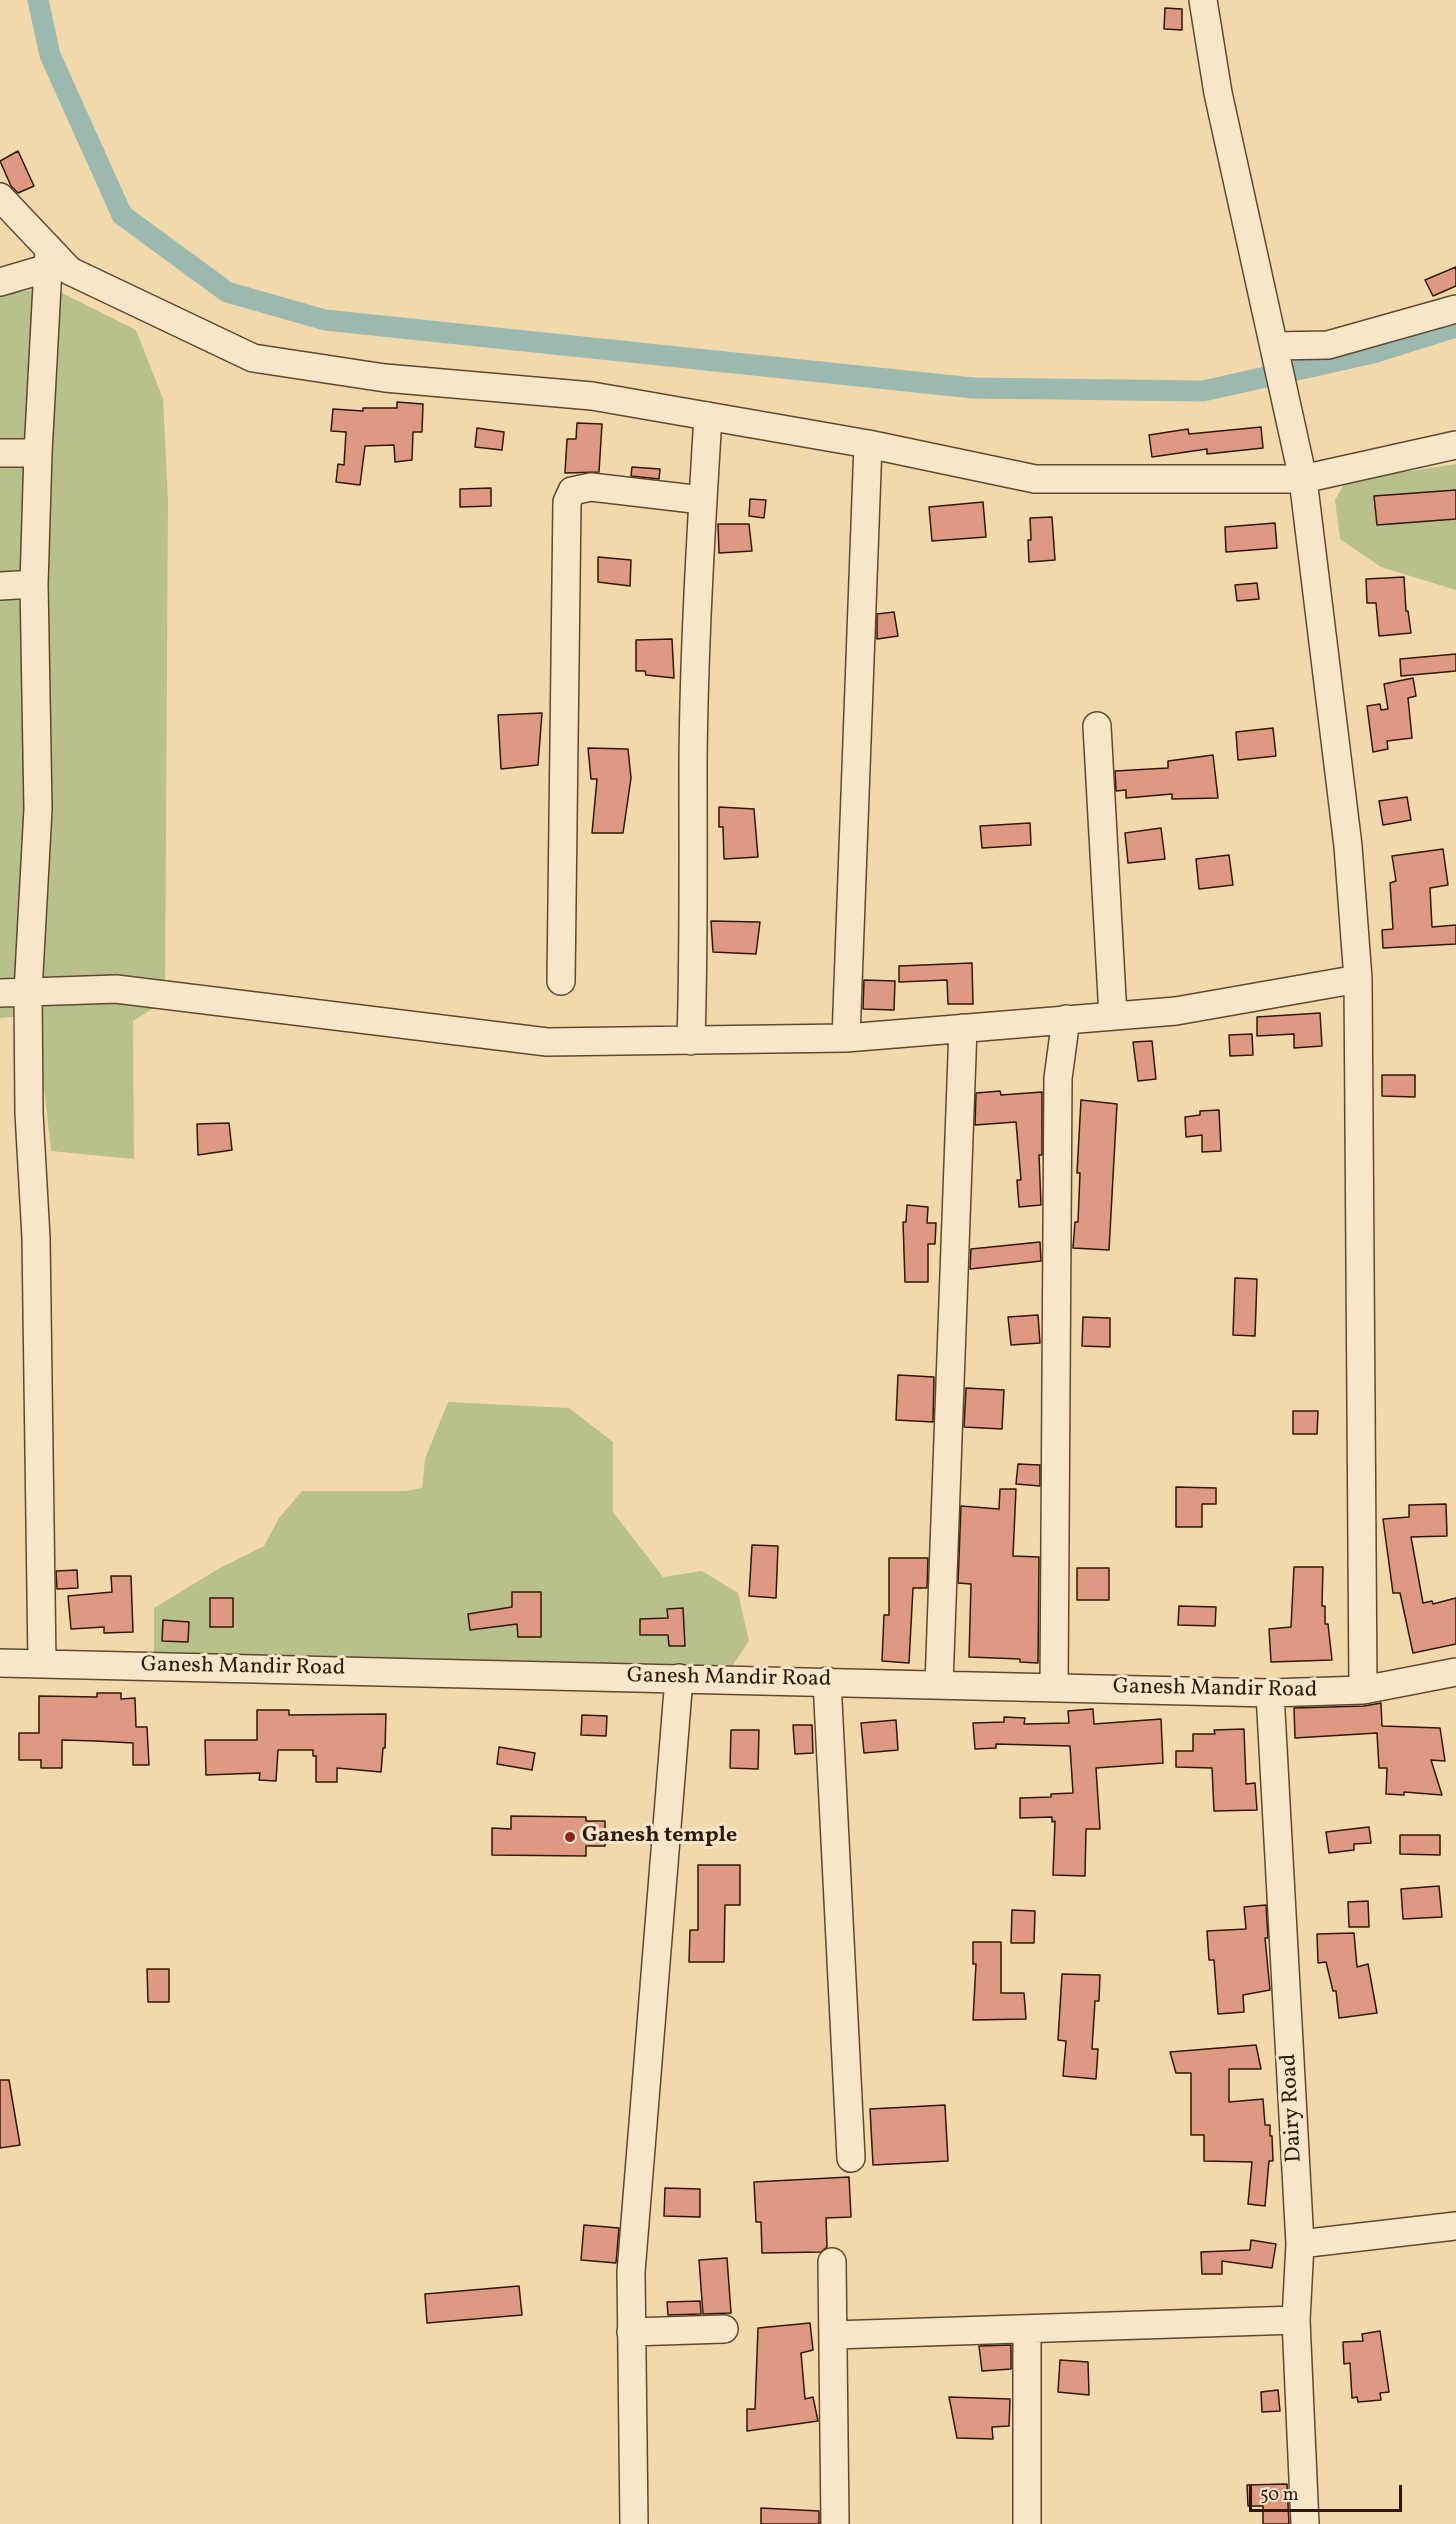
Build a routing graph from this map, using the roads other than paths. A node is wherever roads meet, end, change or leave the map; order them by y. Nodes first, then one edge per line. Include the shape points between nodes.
1 (1203, 0) edge
2 (0, 196) edge
3 (49, 258) junction
4 (0, 282) edge
5 (1456, 309) edge
6 (1275, 352) junction
7 (708, 416) junction
8 (868, 444) junction
9 (1456, 445) edge
10 (0, 453) edge
11 (38, 453) junction
12 (1303, 478) junction
13 (702, 500) junction
14 (34, 584) junction
15 (0, 586) edge
16 (1097, 726) dead end
17 (1358, 979) junction
18 (561, 981) dead end
19 (28, 992) junction
20 (0, 993) edge
21 (1113, 1016) junction
22 (1066, 1019) junction
23 (963, 1028) junction
24 (846, 1038) junction
25 (691, 1041) junction
26 (0, 1663) edge
27 (42, 1664) junction
28 (1456, 1672) edge
29 (679, 1678) junction
30 (827, 1681) junction
31 (939, 1684) junction
32 (1054, 1687) junction
33 (1363, 1690) junction
34 (1270, 1693) junction
35 (851, 2158) dead end
36 (1456, 2226) edge
37 (1300, 2244) junction
38 (832, 2262) dead end
39 (1296, 2320) junction
40 (724, 2329) dead end
41 (1027, 2330) junction
42 (631, 2332) junction
43 (833, 2336) junction
44 (634, 2524) edge
45 (835, 2524) edge
46 (1027, 2524) edge
47 (1305, 2524) edge

1 - 6 street via 1218,93
2 - 3 street
3 - 4 street
3 - 7 street via 70,272 254,358 385,378 592,396
3 - 11 street
5 - 6 street via 1328,345
6 - 12 street
7 - 8 street
7 - 13 street
8 - 12 street via 1035,479
8 - 24 street
9 - 12 street
10 - 11 street
11 - 14 street
12 - 17 street via 1348,846
13 - 18 street via 591,487 572,491 567,502
13 - 25 street via 693,761
14 - 15 street
14 - 19 street via 38,809
16 - 21 street
17 - 21 street via 1176,1011
17 - 33 street
19 - 20 street
19 - 25 street via 116,989 547,1042
19 - 27 street
21 - 22 street
22 - 23 street
22 - 32 street via 1058,1078
23 - 24 street
23 - 31 street
24 - 25 street
26 - 27 street, Ganesh Mandir Road
27 - 29 street, Ganesh Mandir Road
28 - 33 street, Ganesh Mandir Road
29 - 30 street, Ganesh Mandir Road
29 - 42 street via 631,2272
30 - 31 street, Ganesh Mandir Road
30 - 35 street
31 - 32 street, Ganesh Mandir Road
32 - 34 street, Ganesh Mandir Road
33 - 34 street, Ganesh Mandir Road
34 - 37 street, Dairy Road
36 - 37 street
37 - 39 street, Dairy Road
38 - 43 street
39 - 41 street
39 - 47 street, Dairy Road
40 - 42 street
41 - 43 street
41 - 46 street
42 - 44 street
43 - 45 street

